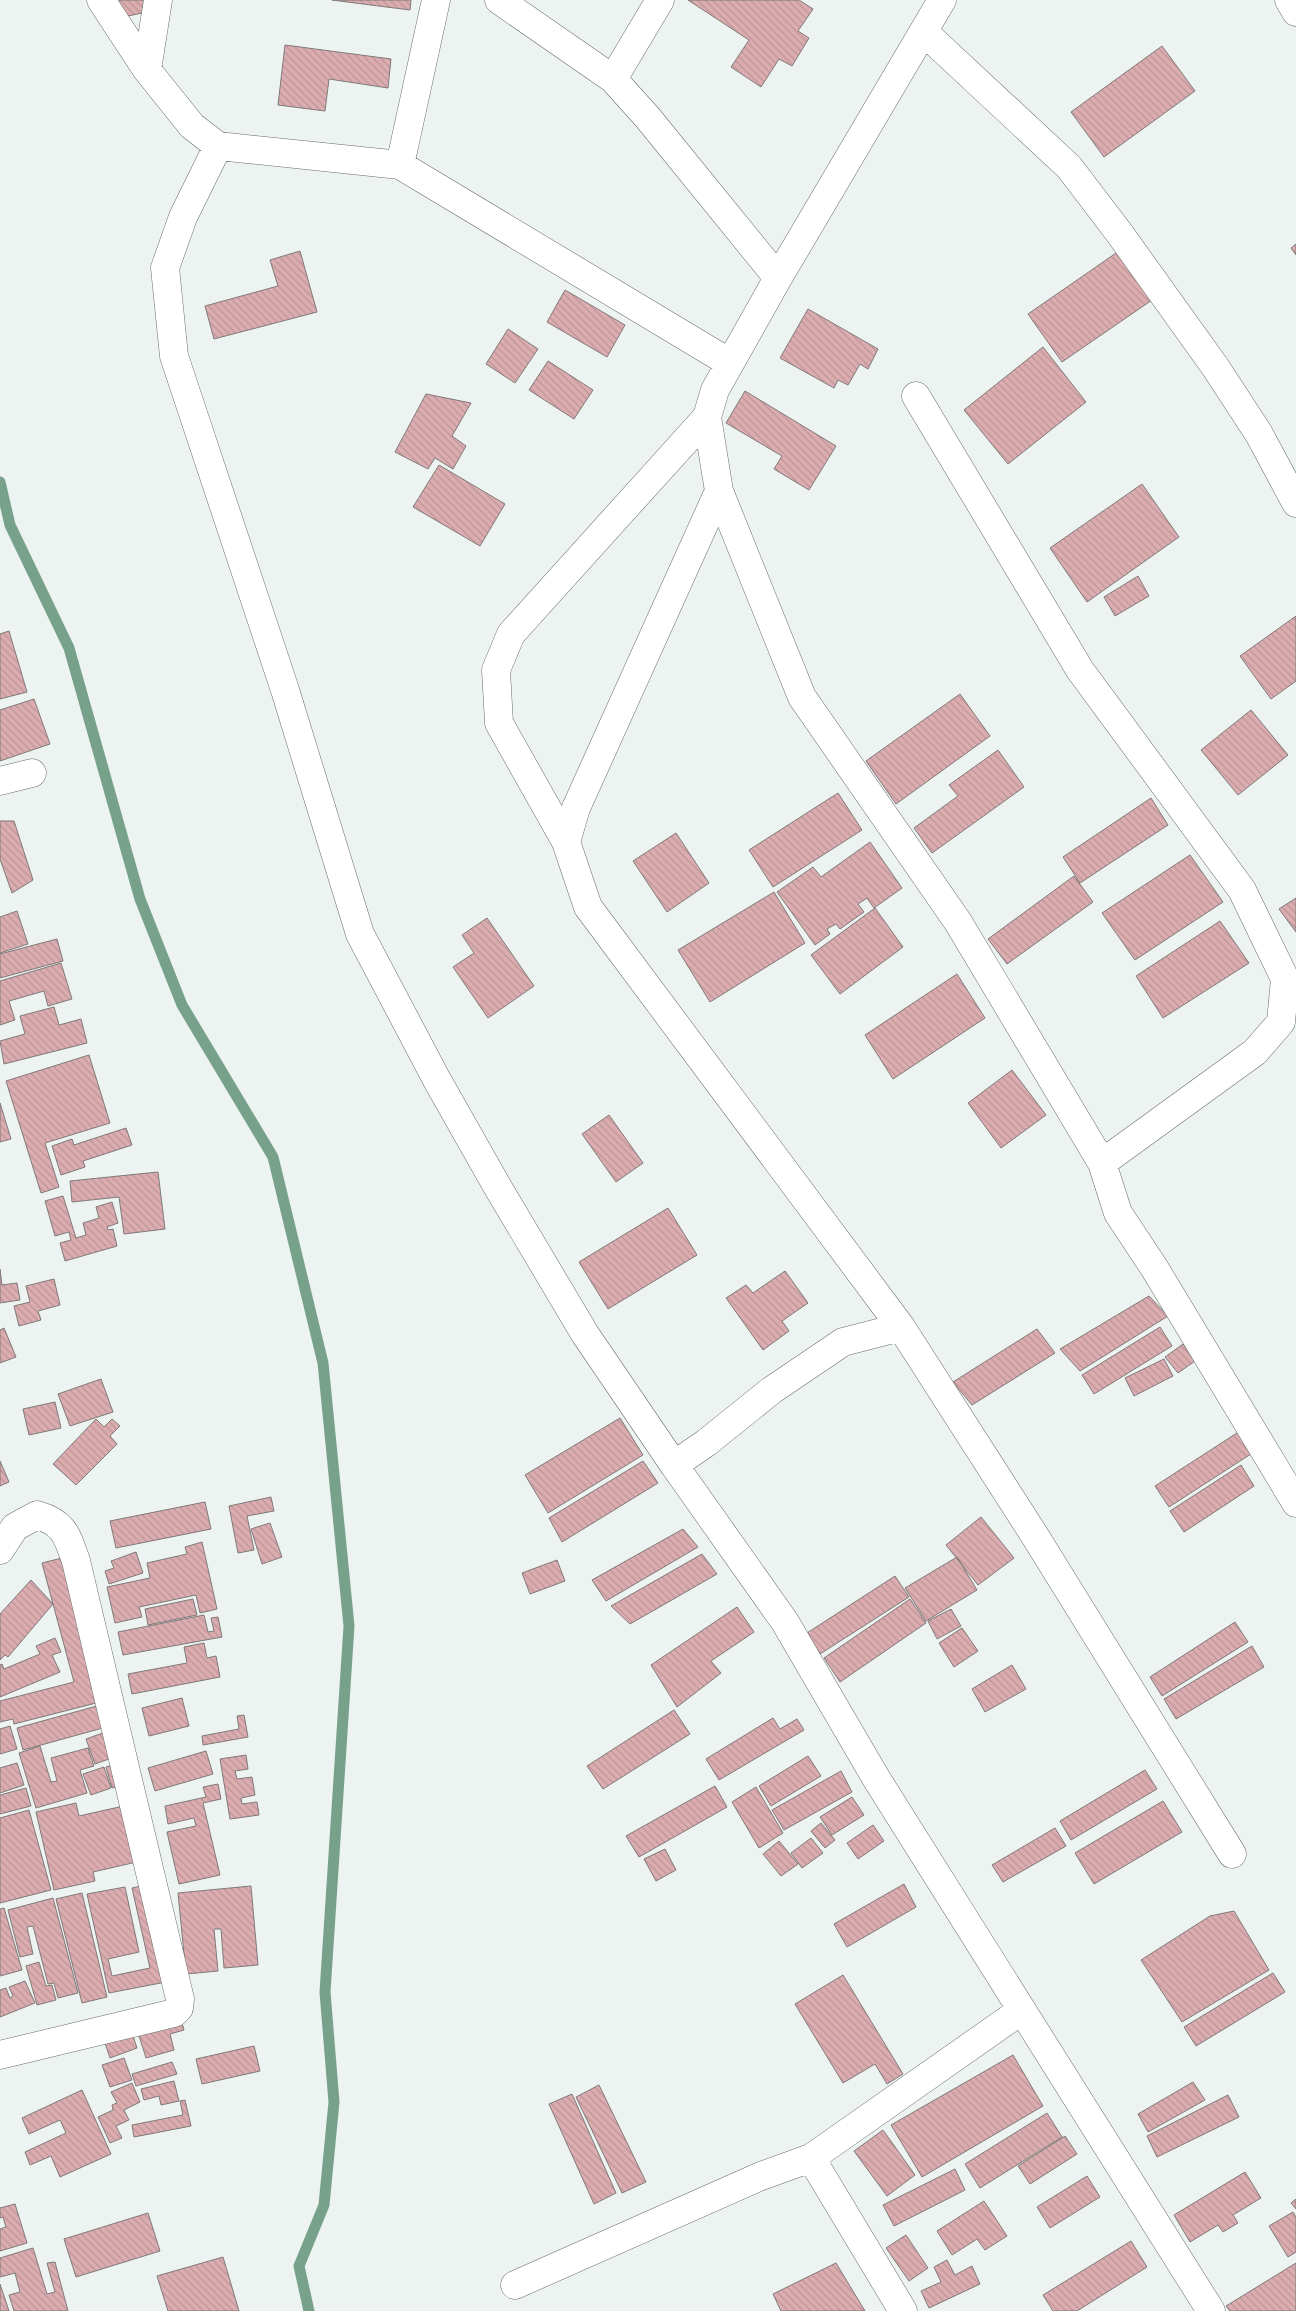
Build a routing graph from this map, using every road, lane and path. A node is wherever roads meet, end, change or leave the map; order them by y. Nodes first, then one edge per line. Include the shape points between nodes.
1 (100, 0) edge
2 (158, 0) edge
3 (436, 0) edge
4 (499, 0) edge
5 (660, 0) edge
6 (942, 0) edge
7 (1289, 0) edge
8 (1296, 12) edge
9 (924, 32) junction
10 (147, 70) junction
11 (613, 79) junction
12 (218, 146) junction
13 (400, 165) junction
14 (778, 278) junction
15 (730, 363) junction
16 (916, 396) dead end
17 (707, 417) junction
18 (719, 491) junction
19 (1296, 503) edge
20 (32, 773) dead end
21 (0, 781) edge
22 (566, 842) junction
23 (1102, 1163) junction
24 (901, 1327) junction
25 (674, 1465) junction
26 (1296, 1503) edge
27 (0, 1550) edge
28 (1232, 1854) dead end
29 (1022, 2010) junction
30 (0, 2055) edge
31 (811, 2158) junction
32 (515, 2285) dead end
33 (903, 2311) edge
34 (1210, 2311) edge

1 - 10 street
2 - 10 street
3 - 13 street
4 - 11 street
5 - 11 street
6 - 9 street
7 - 8 street
9 - 14 street
9 - 19 street via 1069,167 1216,368 1259,434
10 - 12 street via 192,126
11 - 14 street
12 - 13 street
12 - 25 street via 183,217 165,268 174,356 285,690 360,934 497,1186 585,1334
13 - 15 street
14 - 15 street
15 - 17 street via 715,390
16 - 23 street via 1080,670 1242,890 1285,979 1281,1022 1255,1052
17 - 18 street
17 - 22 street via 511,634 496,670 499,723
18 - 22 street via 576,808
18 - 23 street via 802,697 958,922
20 - 21 street
22 - 24 street via 588,907
23 - 26 street via 1118,1213 1155,1268
24 - 25 street via 843,1342 772,1390
24 - 28 street
25 - 29 street via 785,1622 876,1778
27 - 30 street via 15,1527 38,1515 54,1520 68,1537 180,1999 179,2008 174,2012
29 - 31 street
29 - 34 street
31 - 32 street via 761,2176
31 - 33 street

